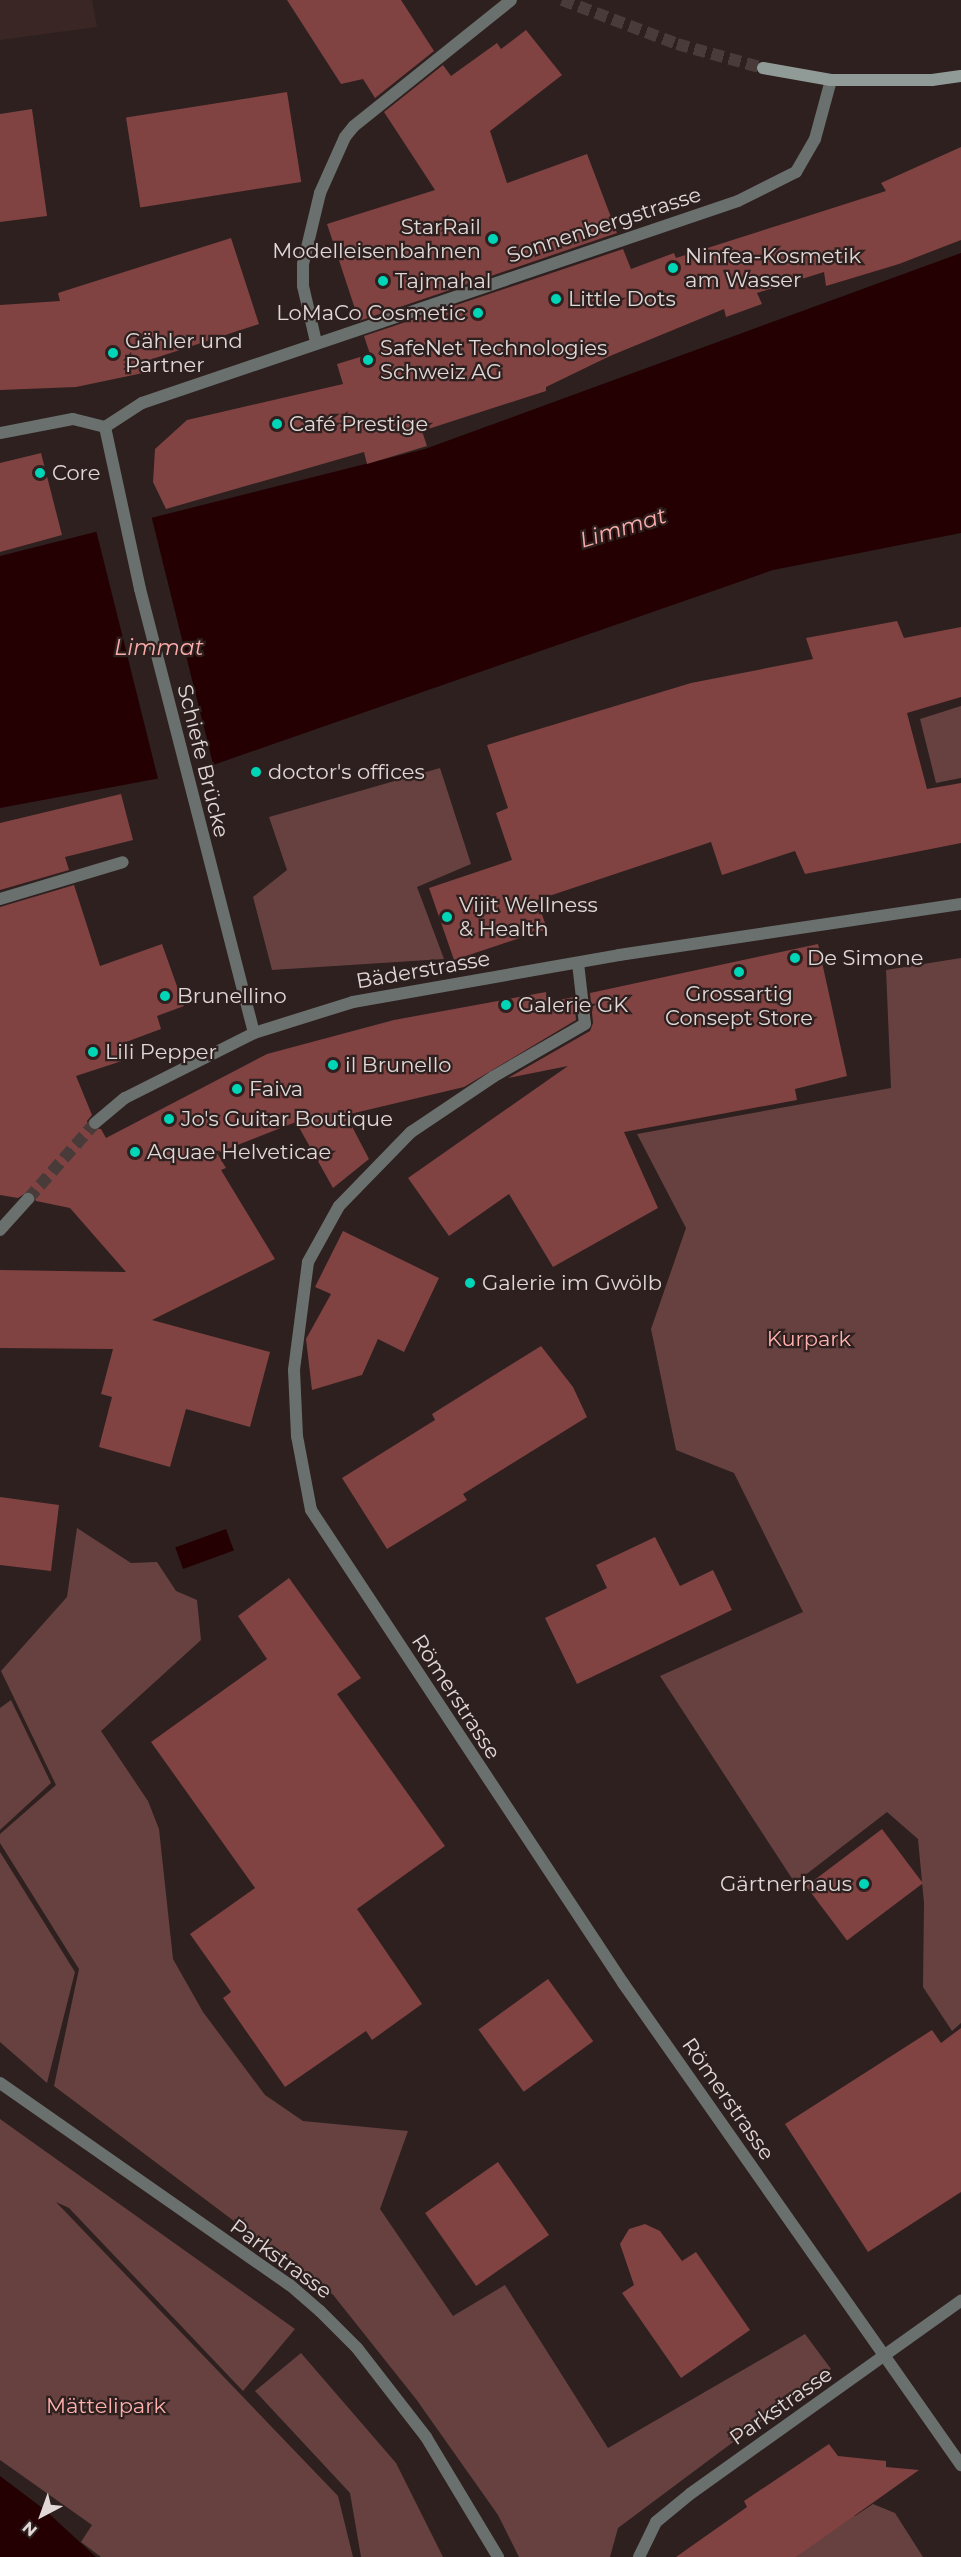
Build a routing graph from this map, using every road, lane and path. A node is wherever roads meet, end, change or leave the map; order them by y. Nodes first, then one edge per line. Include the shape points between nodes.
1 (511, 0) edge
2 (763, 68) tunnel mouth
3 (961, 76) edge
4 (831, 80) junction
5 (316, 342) junction
6 (105, 427) junction
7 (0, 433) edge
8 (123, 862) dead end
9 (0, 899) edge
10 (961, 904) edge
11 (578, 963) junction
12 (254, 1033) junction
13 (95, 1123) tunnel mouth
14 (28, 1199) tunnel mouth
15 (0, 1230) edge
16 (0, 2082) edge
17 (961, 2301) edge
18 (886, 2356) junction
19 (961, 2465) edge
20 (498, 2557) edge
21 (639, 2557) edge

1 - 5 street via 345,137 320,193 303,264 303,286
2 - 4 main road
3 - 4 main road via 932,80
4 - 5 street, Sonnenbergstrasse via 814,140 796,172 738,201
5 - 6 street, Sonnenbergstrasse via 142,403
6 - 7 street via 73,419
6 - 12 street, Schiefe Brücke via 119,501
8 - 9 street
10 - 11 street, Bäderstrasse
11 - 12 street, Bäderstrasse via 352,1002
11 - 18 street, Römerstrasse via 585,1024 493,1077 411,1132 339,1206 308,1262 294,1370 297,1436 311,1510 623,1983
12 - 13 street, Bäderstrasse via 125,1098
14 - 15 street
16 - 20 street, Parkstrasse via 290,2285 320,2311 357,2348 426,2437
17 - 18 street, Parkstrasse via 910,2333
18 - 19 street, Römerstrasse
18 - 21 street, Parkstrasse via 690,2494 656,2522

